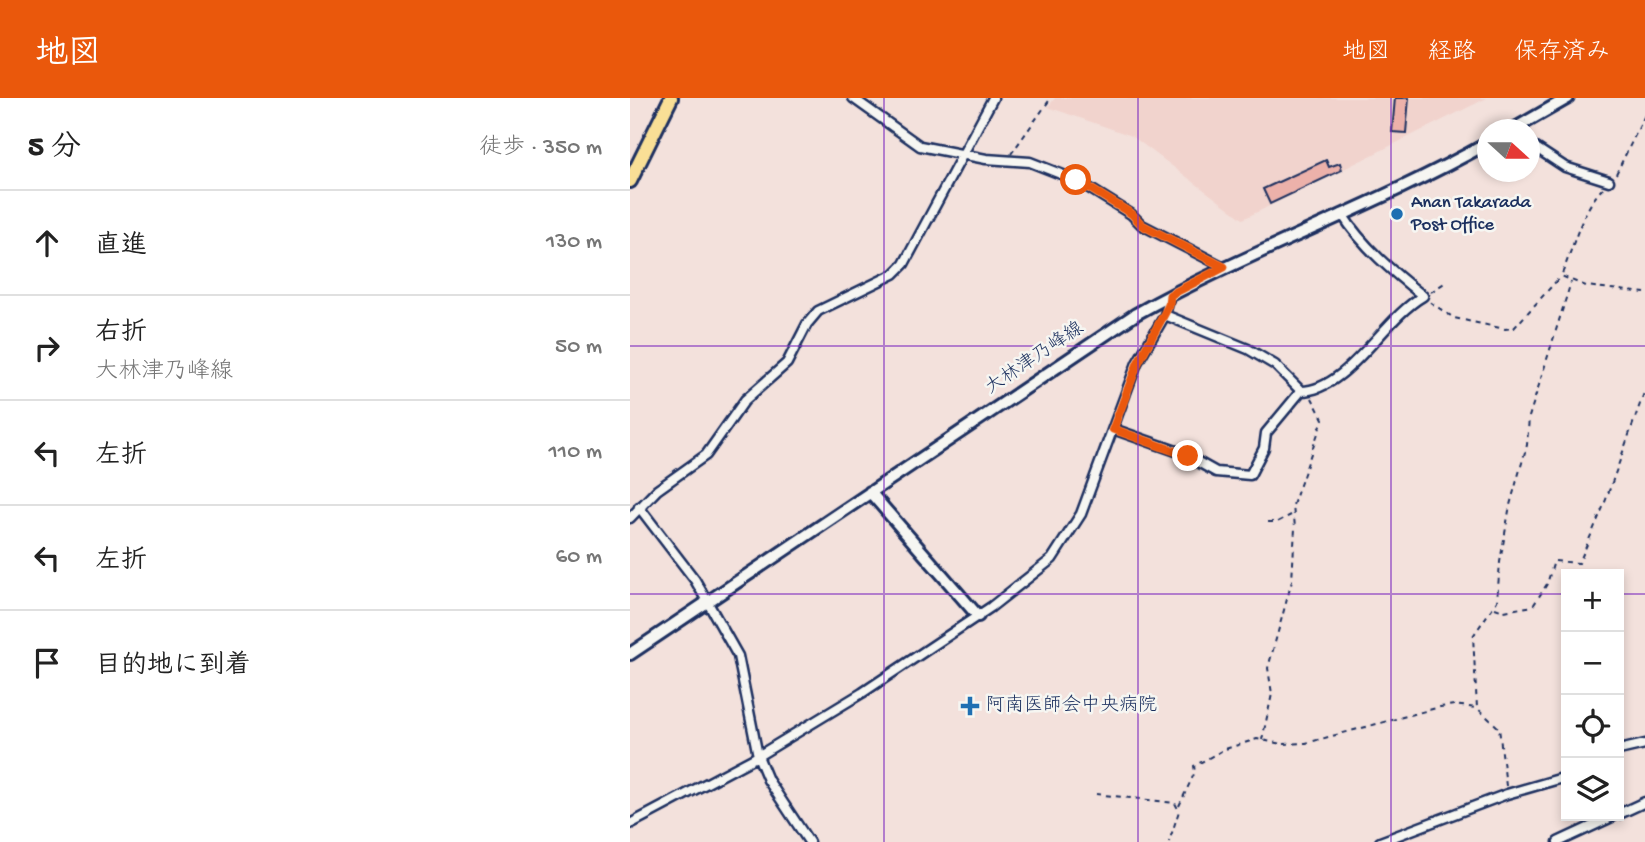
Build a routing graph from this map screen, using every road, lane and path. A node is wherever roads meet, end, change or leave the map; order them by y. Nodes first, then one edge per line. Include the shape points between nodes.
1 (671, 98) edge
2 (853, 98) edge
3 (993, 98) edge
4 (1051, 98) edge
5 (1568, 98) edge
6 (1645, 115) edge
7 (1531, 119) edge
8 (1477, 148) edge
9 (1540, 150) edge
10 (964, 155) junction
11 (1010, 159) junction
12 (630, 181) edge
13 (1609, 181) junction
14 (1342, 214) junction
15 (1224, 267) junction
16 (1561, 276) junction
17 (1446, 282) dead end
18 (1571, 282) junction
19 (1645, 293) edge
20 (1170, 295) junction
21 (1423, 296) junction
22 (1165, 315) junction
23 (1645, 390) edge
24 (1305, 391) junction
25 (1113, 429) junction
26 (870, 492) junction
27 (639, 508) junction
28 (1292, 515) junction
29 (630, 518) edge
30 (1268, 522) dead end
31 (707, 602) junction
32 (1494, 608) junction
33 (978, 616) junction
34 (630, 653) edge
35 (1477, 708) junction
36 (1262, 740) junction
37 (1645, 744) edge
38 (1624, 749) edge
39 (758, 756) junction
40 (1561, 778) edge
41 (1096, 794) dead end
42 (1507, 794) junction
43 (1645, 802) edge
44 (1179, 806) junction
45 (1624, 812) edge
46 (1604, 821) edge
47 (630, 824) edge
48 (809, 842) edge
49 (1169, 842) edge
50 (1380, 842) edge
51 (1558, 842) edge

1 - 12 main road
2 - 10 street via 920,146
3 - 10 street
4 - 11 path
5 - 7 main road
6 - 13 path via 1625,161
8 - 14 main road, 大林津乃峰線
9 - 13 street via 1566,167
10 - 11 street
10 - 27 street via 904,264 894,274 818,311 787,363 744,400 706,455
11 - 15 street via 1083,183 1142,225
13 - 16 path via 1592,201
14 - 15 main road, 大林津乃峰線
14 - 21 street via 1396,275
15 - 20 main road, 大林津乃峰線
16 - 18 path
16 - 21 path via 1514,328 1454,318
17 - 21 path
18 - 19 path
18 - 32 path via 1529,417
20 - 22 street
20 - 26 main road, 大林津乃峰線 via 1095,340
21 - 24 street via 1395,317 1353,363 1322,387
22 - 24 street via 1248,349
22 - 25 street via 1138,363
23 - 32 path via 1579,563 1555,561 1533,606 1504,611
24 - 25 street via 1266,433 1250,475 1216,471 1182,453
24 - 28 path via 1323,419
25 - 33 street via 1073,530 1042,568
26 - 31 main road, 大林津乃峰線
26 - 33 main road
27 - 29 street
27 - 31 street
28 - 30 path
28 - 36 path via 1292,581 1268,668 1272,694
31 - 34 main road, 大林津乃峰線
31 - 39 street via 738,656
32 - 35 path via 1473,636
33 - 39 street
35 - 36 path via 1440,707 1306,743
35 - 42 path via 1499,727
36 - 44 path via 1225,749 1194,766
37 - 38 street
39 - 47 street
39 - 48 street via 768,780
40 - 42 street
41 - 44 path
42 - 50 street
43 - 45 street
44 - 49 path
46 - 51 street

